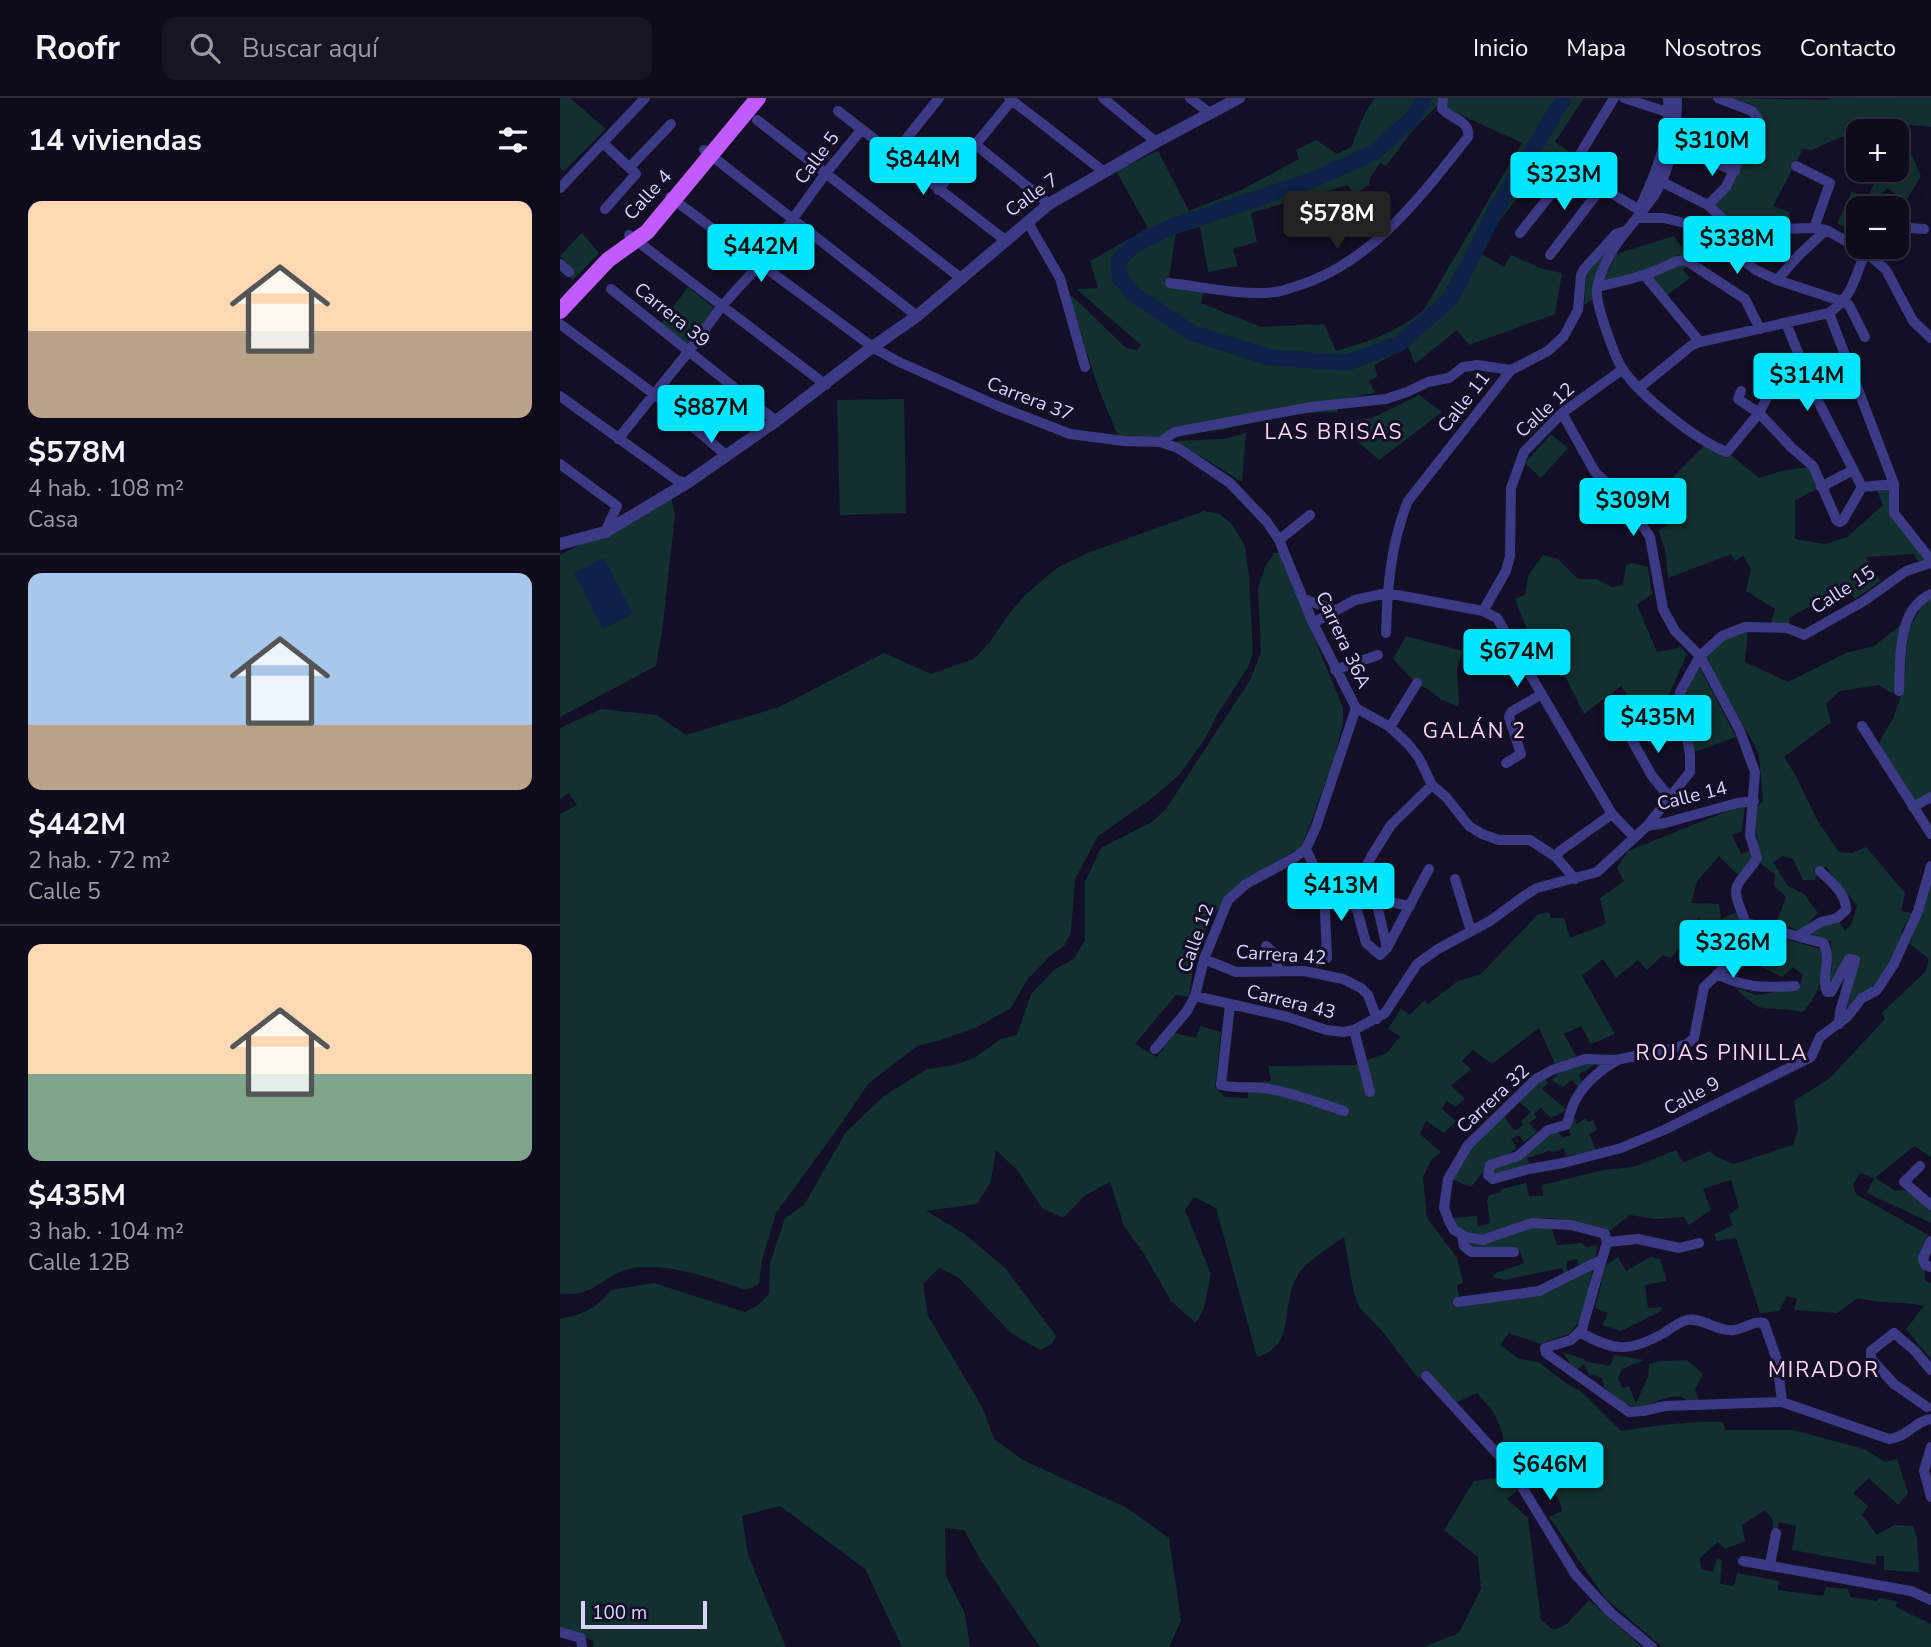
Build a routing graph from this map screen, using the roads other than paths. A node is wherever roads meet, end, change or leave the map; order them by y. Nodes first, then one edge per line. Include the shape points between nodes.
1 (645, 98) edge
2 (748, 98) edge
3 (758, 98) edge
4 (939, 98) edge
5 (1102, 98) edge
6 (1190, 98) edge
7 (1229, 98) edge
8 (1239, 98) edge
9 (1443, 98) edge
10 (1614, 98) edge
11 (1624, 98) edge
12 (1668, 98) edge
13 (1677, 98) edge
14 (1718, 98) edge
15 (1011, 99) edge
16 (838, 111) dead end
17 (1209, 112) junction
18 (1674, 118) junction
19 (757, 120) dead end
20 (671, 124) dead end
21 (862, 129) junction
22 (1715, 139) junction
23 (1153, 140) junction
24 (603, 143) junction
25 (976, 145) junction
26 (1745, 150) junction
27 (707, 153) junction
28 (894, 155) junction
29 (1708, 160) joint
30 (1796, 166) dead end
31 (630, 167) junction
32 (1100, 169) junction
33 (1571, 169) junction
34 (1735, 171) junction
35 (826, 173) junction
36 (1662, 183) junction
37 (1602, 187) junction
38 (560, 188) edge
39 (938, 190) junction
40 (671, 198) junction
41 (1047, 202) junction
42 (1709, 205) junction
43 (605, 209) dead end
44 (1639, 215) junction
45 (794, 220) junction
46 (1027, 221) junction
47 (1814, 228) junction
48 (1909, 228) edge
49 (1924, 229) dead end
50 (1826, 230) junction
51 (1626, 231) junction
52 (1520, 233) dead end
53 (632, 238) junction
54 (1002, 239) junction
55 (1846, 239) edge
56 (1550, 255) dead end
57 (1863, 259) edge
58 (1876, 259) edge
59 (560, 264) edge
60 (760, 264) junction
61 (569, 272) dead end
62 (1646, 276) junction
63 (960, 277) junction
64 (1777, 280) junction
65 (1170, 283) dead end
66 (1597, 288) junction
67 (611, 289) dead end
68 (560, 300) edge
69 (1844, 302) junction
70 (721, 307) junction
71 (560, 311) edge
72 (1829, 313) junction
73 (915, 314) junction
74 (1786, 323) junction
75 (560, 324) edge
76 (1760, 329) junction
77 (1865, 337) dead end
78 (1931, 338) edge
79 (1700, 342) junction
80 (870, 348) junction
81 (689, 351) junction
82 (1085, 367) dead end
83 (1623, 369) junction
84 (1511, 370) junction
85 (1804, 373) junction
86 (825, 385) junction
87 (1639, 388) junction
88 (1741, 391) dead end
89 (654, 394) junction
90 (560, 396) edge
91 (1562, 413) junction
92 (1759, 413) junction
93 (776, 421) junction
94 (618, 439) junction
95 (1160, 442) junction
96 (726, 455) junction
97 (560, 464) edge
98 (1853, 470) junction
99 (687, 483) junction
100 (1894, 484) junction
101 (1821, 487) junction
102 (1862, 487) junction
103 (1310, 515) dead end
104 (605, 531) junction
105 (563, 539) edge
106 (1279, 540) junction
107 (1931, 561) edge
108 (1387, 593) junction
109 (1931, 594) edge
110 (1304, 599) junction
111 (1335, 610) junction
112 (1483, 611) junction
113 (1313, 623) junction
114 (1386, 633) dead end
115 (1378, 655) dead end
116 (1700, 656) junction
117 (1335, 670) junction
118 (1417, 683) dead end
119 (1899, 691) dead end
120 (1542, 694) junction
121 (1356, 708) junction
122 (1862, 726) dead end
123 (1390, 727) junction
124 (1625, 727) dead end
125 (1506, 763) dead end
126 (1432, 785) junction
127 (1670, 797) junction
128 (1931, 797) edge
129 (1754, 801) junction
130 (1913, 807) junction
131 (1612, 814) junction
132 (1647, 825) junction
133 (1931, 834) edge
134 (1633, 836) junction
135 (1306, 849) junction
136 (1556, 857) junction
137 (1931, 866) edge
138 (1429, 869) dead end
139 (1820, 871) dead end
140 (1455, 879) dead end
141 (1575, 879) junction
142 (1324, 888) junction
143 (1353, 895) junction
144 (1376, 900) junction
145 (1410, 906) junction
146 (1747, 923) junction
147 (1471, 931) junction
148 (1798, 936) junction
149 (1266, 946) dead end
150 (1384, 952) junction
151 (1327, 958) dead end
152 (1204, 959) junction
153 (1278, 971) junction
154 (1717, 974) junction
155 (1795, 986) dead end
156 (1195, 996) junction
157 (1230, 1005) junction
158 (1377, 1019) junction
159 (1839, 1024) junction
160 (1354, 1030) junction
161 (1154, 1049) dead end
162 (1616, 1060) junction
163 (1370, 1091) dead end
164 (1344, 1111) dead end
165 (1920, 1166) dead end
166 (1931, 1205) edge
167 (1462, 1235) junction
168 (1931, 1241) edge
169 (1607, 1242) junction
170 (1699, 1243) dead end
171 (1514, 1251) dead end
172 (1601, 1260) junction
173 (1931, 1267) edge
174 (1458, 1302) dead end
175 (1579, 1332) junction
176 (1931, 1370) edge
177 (1426, 1376) dead end
178 (1782, 1402) junction
179 (1930, 1406) edge
180 (1931, 1419) edge
181 (1931, 1447) edge
182 (1931, 1494) edge
183 (1776, 1533) dead end
184 (1743, 1561) dead end
185 (1770, 1565) junction
186 (1931, 1600) edge
187 (560, 1632) edge
188 (582, 1647) edge
189 (1653, 1647) edge

1 - 24 street
2 - 27 main road, Calle 4
3 - 27 main road, Calle 4
4 - 28 street
5 - 23 street
6 - 17 street
7 - 17 street, Calle 7
8 - 17 street, Calle 7
9 - 65 street via 1445,113 1466,125 1468,137 1388,232 1354,258 1319,279 1277,292
10 - 33 street
11 - 18 street
12 - 18 street
13 - 18 street
14 - 26 street via 1756,114
15 - 25 street
15 - 32 street
16 - 21 street
17 - 23 street, Calle 7
18 - 22 street
18 - 36 street
18 - 44 street
19 - 35 street
20 - 31 street
21 - 28 street
21 - 35 street, Calle 5
22 - 26 street
22 - 29 street
23 - 32 street, Calle 7
24 - 31 street
24 - 38 street
25 - 39 street
25 - 41 street
26 - 34 street
27 - 40 main road, Calle 4
27 - 45 street
28 - 39 street
29 - 34 street
30 - 47 street via 1830,183
31 - 43 street via 635,176
32 - 41 street, Calle 7
33 - 37 street
33 - 52 street
34 - 42 street
35 - 45 street, Calle 5
35 - 63 street
36 - 42 street
36 - 44 street
37 - 44 street
37 - 56 street
39 - 54 street
40 - 53 main road, Calle 4 via 647,232
40 - 60 street, Carrera 37
41 - 46 street, Calle 7
41 - 54 street, Calle 7
42 - 47 street via 1739,230
44 - 51 street
44 - 64 street via 1696,226
45 - 60 street, Calle 5
45 - 73 street
46 - 54 street, Calle 7
46 - 82 street via 1060,278
47 - 50 street
48 - 49 street
50 - 55 street
50 - 64 street
51 - 66 street via 1609,256
51 - 84 street, Calle 11 via 1616,234 1584,269 1578,310 1564,336 1548,352
53 - 68 main road, Calle 4 via 603,254
53 - 70 street
53 - 71 main road, Calle 4
54 - 63 street, Calle 7
57 - 69 street
58 - 78 street via 1913,321
59 - 61 street
60 - 70 street, Calle 5
60 - 80 street, Carrera 37
62 - 66 street
62 - 76 street via 1687,261 1745,299
62 - 79 street
63 - 73 street, Calle 7
64 - 69 street
66 - 83 street via 1601,312
67 - 81 street, Carrera 39
69 - 72 street
69 - 77 street
70 - 81 street, Calle 5
70 - 86 street
72 - 74 street
72 - 100 street
73 - 80 street, Calle 7
74 - 76 street
74 - 85 street
75 - 89 street
76 - 79 street
79 - 87 street
80 - 86 street, Calle 7
80 - 95 street, Carrera 37 via 1070,434
81 - 89 street, Calle 5
81 - 93 street, Carrera 39
83 - 87 street
83 - 91 street, Calle 12
84 - 95 street, Carrera 37 via 1477,365 1462,368 1449,378 1386,399 1175,432
84 - 108 street, Calle 11 via 1408,501
85 - 92 street via 1768,396
85 - 98 street
86 - 93 street, Calle 7
87 - 92 street via 1695,434 1727,452
88 - 92 street via 1738,398
89 - 94 street, Calle 5
89 - 96 street
90 - 94 street
91 - 112 street, Calle 12 via 1524,452 1516,469 1509,505 1510,556
91 - 116 street via 1595,472 1626,501 1650,537 1663,609 1675,631
92 - 101 street via 1813,466
93 - 96 street, Calle 7
94 - 99 street
95 - 106 street, Carrera 36A via 1178,448 1230,483
96 - 99 street, Calle 7
97 - 104 street via 617,506
98 - 101 street
98 - 102 street
99 - 104 street, Calle 7
100 - 102 street
100 - 107 street via 1894,513
101 - 102 street via 1840,522
103 - 106 street
104 - 105 street, Calle 7
106 - 110 street, Carrera 36A
107 - 116 street, Calle 15 via 1906,571 1804,635 1787,628 1745,627 1722,636
108 - 111 street
108 - 112 street
108 - 114 street, Calle 11
109 - 119 street via 1923,597 1904,627
110 - 111 street
110 - 113 street, Carrera 36A
111 - 113 street
112 - 120 street via 1497,618
113 - 117 street, Carrera 36A
115 - 117 street
116 - 127 street via 1680,692 1678,720 1687,738 1690,772
116 - 129 street via 1748,749 1755,772
117 - 121 street, Carrera 36A
118 - 123 street
120 - 125 street via 1511,712 1521,754
120 - 131 street
121 - 123 street, Carrera 36A
121 - 135 street
122 - 130 street
123 - 126 street, Carrera 36A via 1419,758
124 - 127 street via 1650,762 1652,776
126 - 136 street, Carrera 36A via 1463,821 1482,834 1499,840 1530,840
126 - 143 street via 1391,825
127 - 132 street
128 - 130 street
129 - 132 street, Calle 14
129 - 146 street via 1750,835 1757,858 1736,889
130 - 133 street
131 - 134 street
131 - 136 street
132 - 134 street, Calle 14
134 - 141 street, Calle 14 via 1597,872
135 - 142 street
135 - 152 street, Calle 12 via 1246,884 1228,900
136 - 141 street, Carrera 36A
137 - 159 street, Calle 9 via 1918,911 1894,964 1877,990 1862,998
138 - 145 street
139 - 148 street via 1846,900 1846,910
140 - 147 street
141 - 147 street via 1537,888
142 - 143 street
142 - 151 street
143 - 144 street
143 - 150 street via 1366,943
144 - 145 street
144 - 150 street
145 - 150 street
146 - 148 street
146 - 154 street, Carrera 32 via 1746,936 1734,945 1726,966
147 - 158 street via 1417,964
148 - 159 street via 1824,943 1826,992 1831,992 1849,960 1855,960
149 - 153 street via 1273,951
152 - 153 street, Carrera 42 via 1236,972
152 - 156 street, Calle 12
153 - 158 street, Carrera 42 via 1343,979 1368,995
154 - 155 street via 1759,988
154 - 162 street, Carrera 32 via 1704,987 1693,1038 1687,1044
156 - 157 street, Carrera 43
156 - 161 street, Calle 12
157 - 160 street, Carrera 43 via 1326,1030
157 - 164 street via 1221,1085 1263,1088
158 - 160 street, Carrera 43
159 - 162 street, Calle 9 via 1820,1037 1811,1057 1664,1130 1621,1148 1563,1163 1493,1179 1489,1175 1490,1165 1518,1156 1548,1130 1566,1125 1575,1100 1588,1083
160 - 163 street
162 - 167 street, Carrera 32 via 1585,1059 1536,1079 1468,1145 1448,1179 1444,1197 1448,1222
165 - 166 street via 1904,1182
167 - 169 street via 1482,1240 1532,1223 1559,1224 1605,1234
167 - 171 street via 1471,1251
168 - 173 street via 1923,1258
169 - 170 street via 1637,1239 1679,1248
169 - 172 street
172 - 174 street via 1539,1291
172 - 175 street
175 - 178 street via 1605,1346 1623,1348 1644,1344 1694,1319 1721,1330 1760,1321 1777,1360
175 - 178 street via 1571,1340 1548,1346 1546,1353 1629,1412 1665,1406
176 - 179 street via 1894,1333 1871,1351 1871,1359 1894,1384
177 - 189 street via 1511,1469 1575,1574 1610,1612
178 - 180 street via 1889,1439
181 - 182 street via 1924,1471
183 - 185 street
184 - 185 street
185 - 186 street via 1911,1591
187 - 188 street via 581,1638

